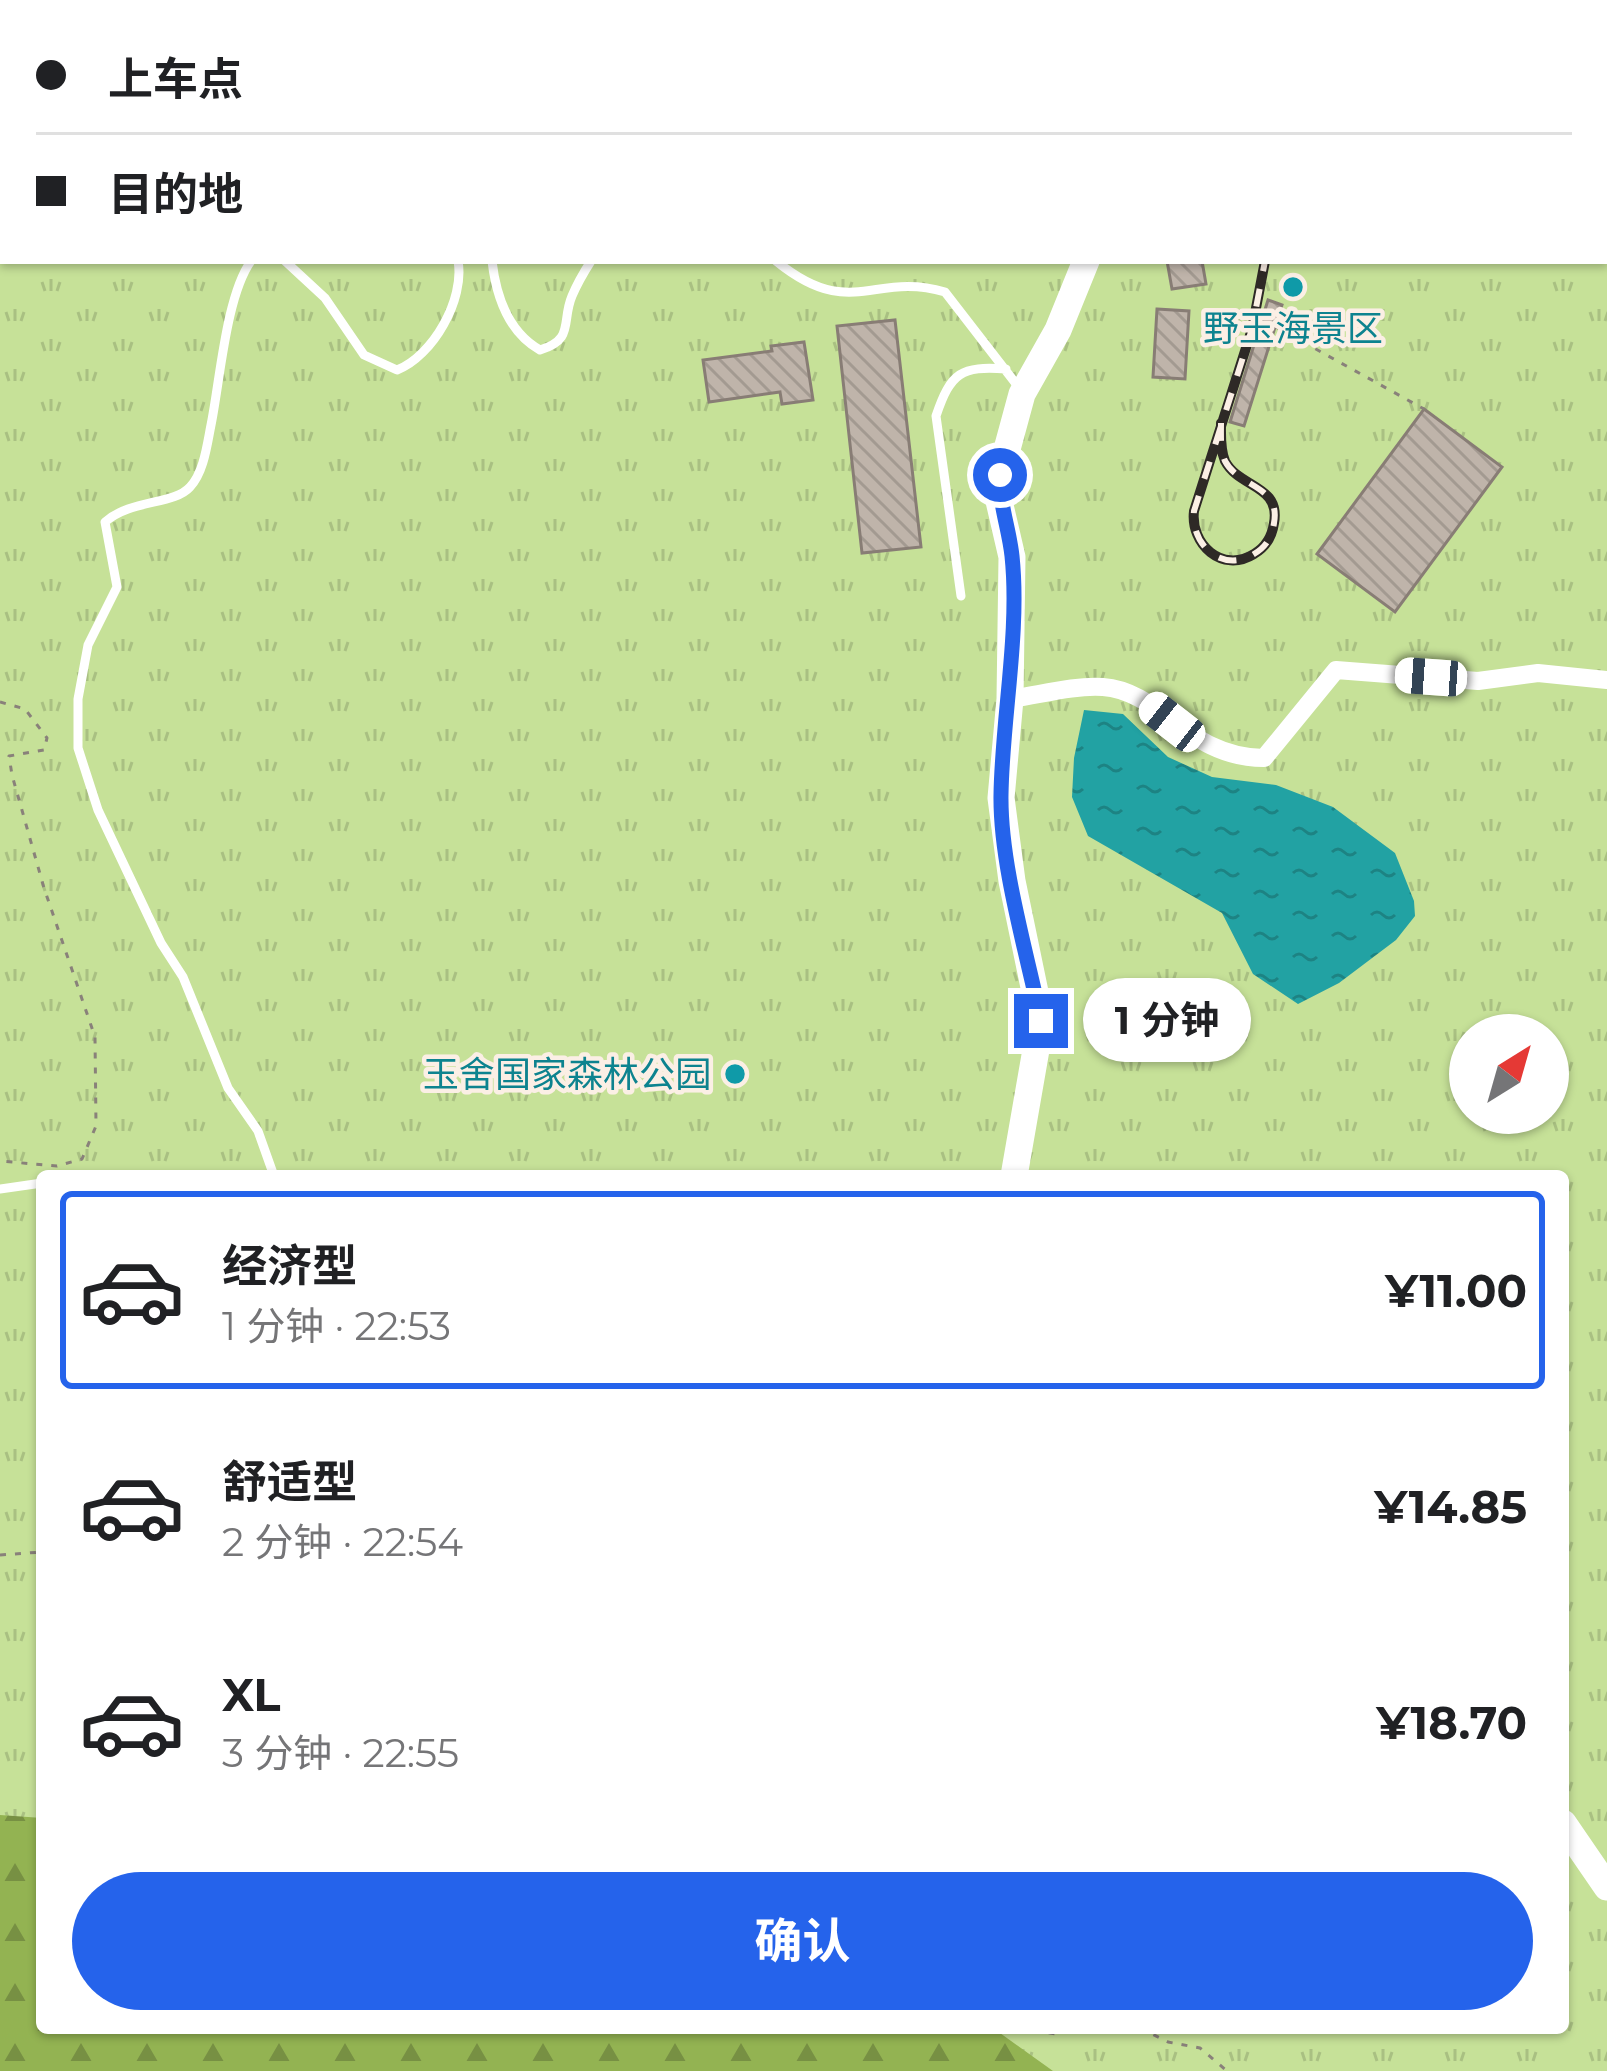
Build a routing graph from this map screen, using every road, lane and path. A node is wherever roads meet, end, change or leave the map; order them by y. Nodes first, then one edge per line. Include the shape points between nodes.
1 (250, 264) edge
2 (288, 264) edge
3 (459, 264) edge
4 (492, 264) edge
5 (589, 264) edge
6 (780, 264) edge
7 (1085, 264) edge
8 (1276, 327) dead end
9 (1006, 369) junction
10 (1022, 394) junction
11 (1424, 409) dead end
12 (961, 596) dead end
13 (1607, 680) edge
14 (1010, 699) junction
15 (0, 702) edge
16 (0, 1160) edge
17 (272, 1170) edge
18 (1015, 1170) edge
19 (36, 1185) edge
20 (0, 1189) edge
21 (36, 1552) edge
22 (0, 1555) edge
23 (1569, 1832) edge
24 (1607, 1887) edge
25 (1152, 2034) edge
26 (1227, 2071) edge

1 - 17 lane via 237,289 194,484 105,522 117,587 88,645 77,731 98,810
2 - 3 lane via 325,298 364,355 397,370 412,364 442,326
4 - 5 lane via 514,326 540,350 566,331 570,299
6 - 9 lane via 826,292 945,292
7 - 10 street
8 - 11 path
9 - 10 lane
9 - 12 lane via 974,367 956,377 936,416
10 - 14 street via 1000,475 1012,557
13 - 14 street via 1336,670 1264,758 1238,758 1197,742 1147,703 1106,687
14 - 18 street via 1001,798 1041,1021
15 - 16 path via 25,709 46,738 44,750 9,757 95,1036 98,1070 96,1126 82,1159 57,1166
19 - 20 lane
21 - 22 path
23 - 24 street
25 - 26 path via 1200,2048

